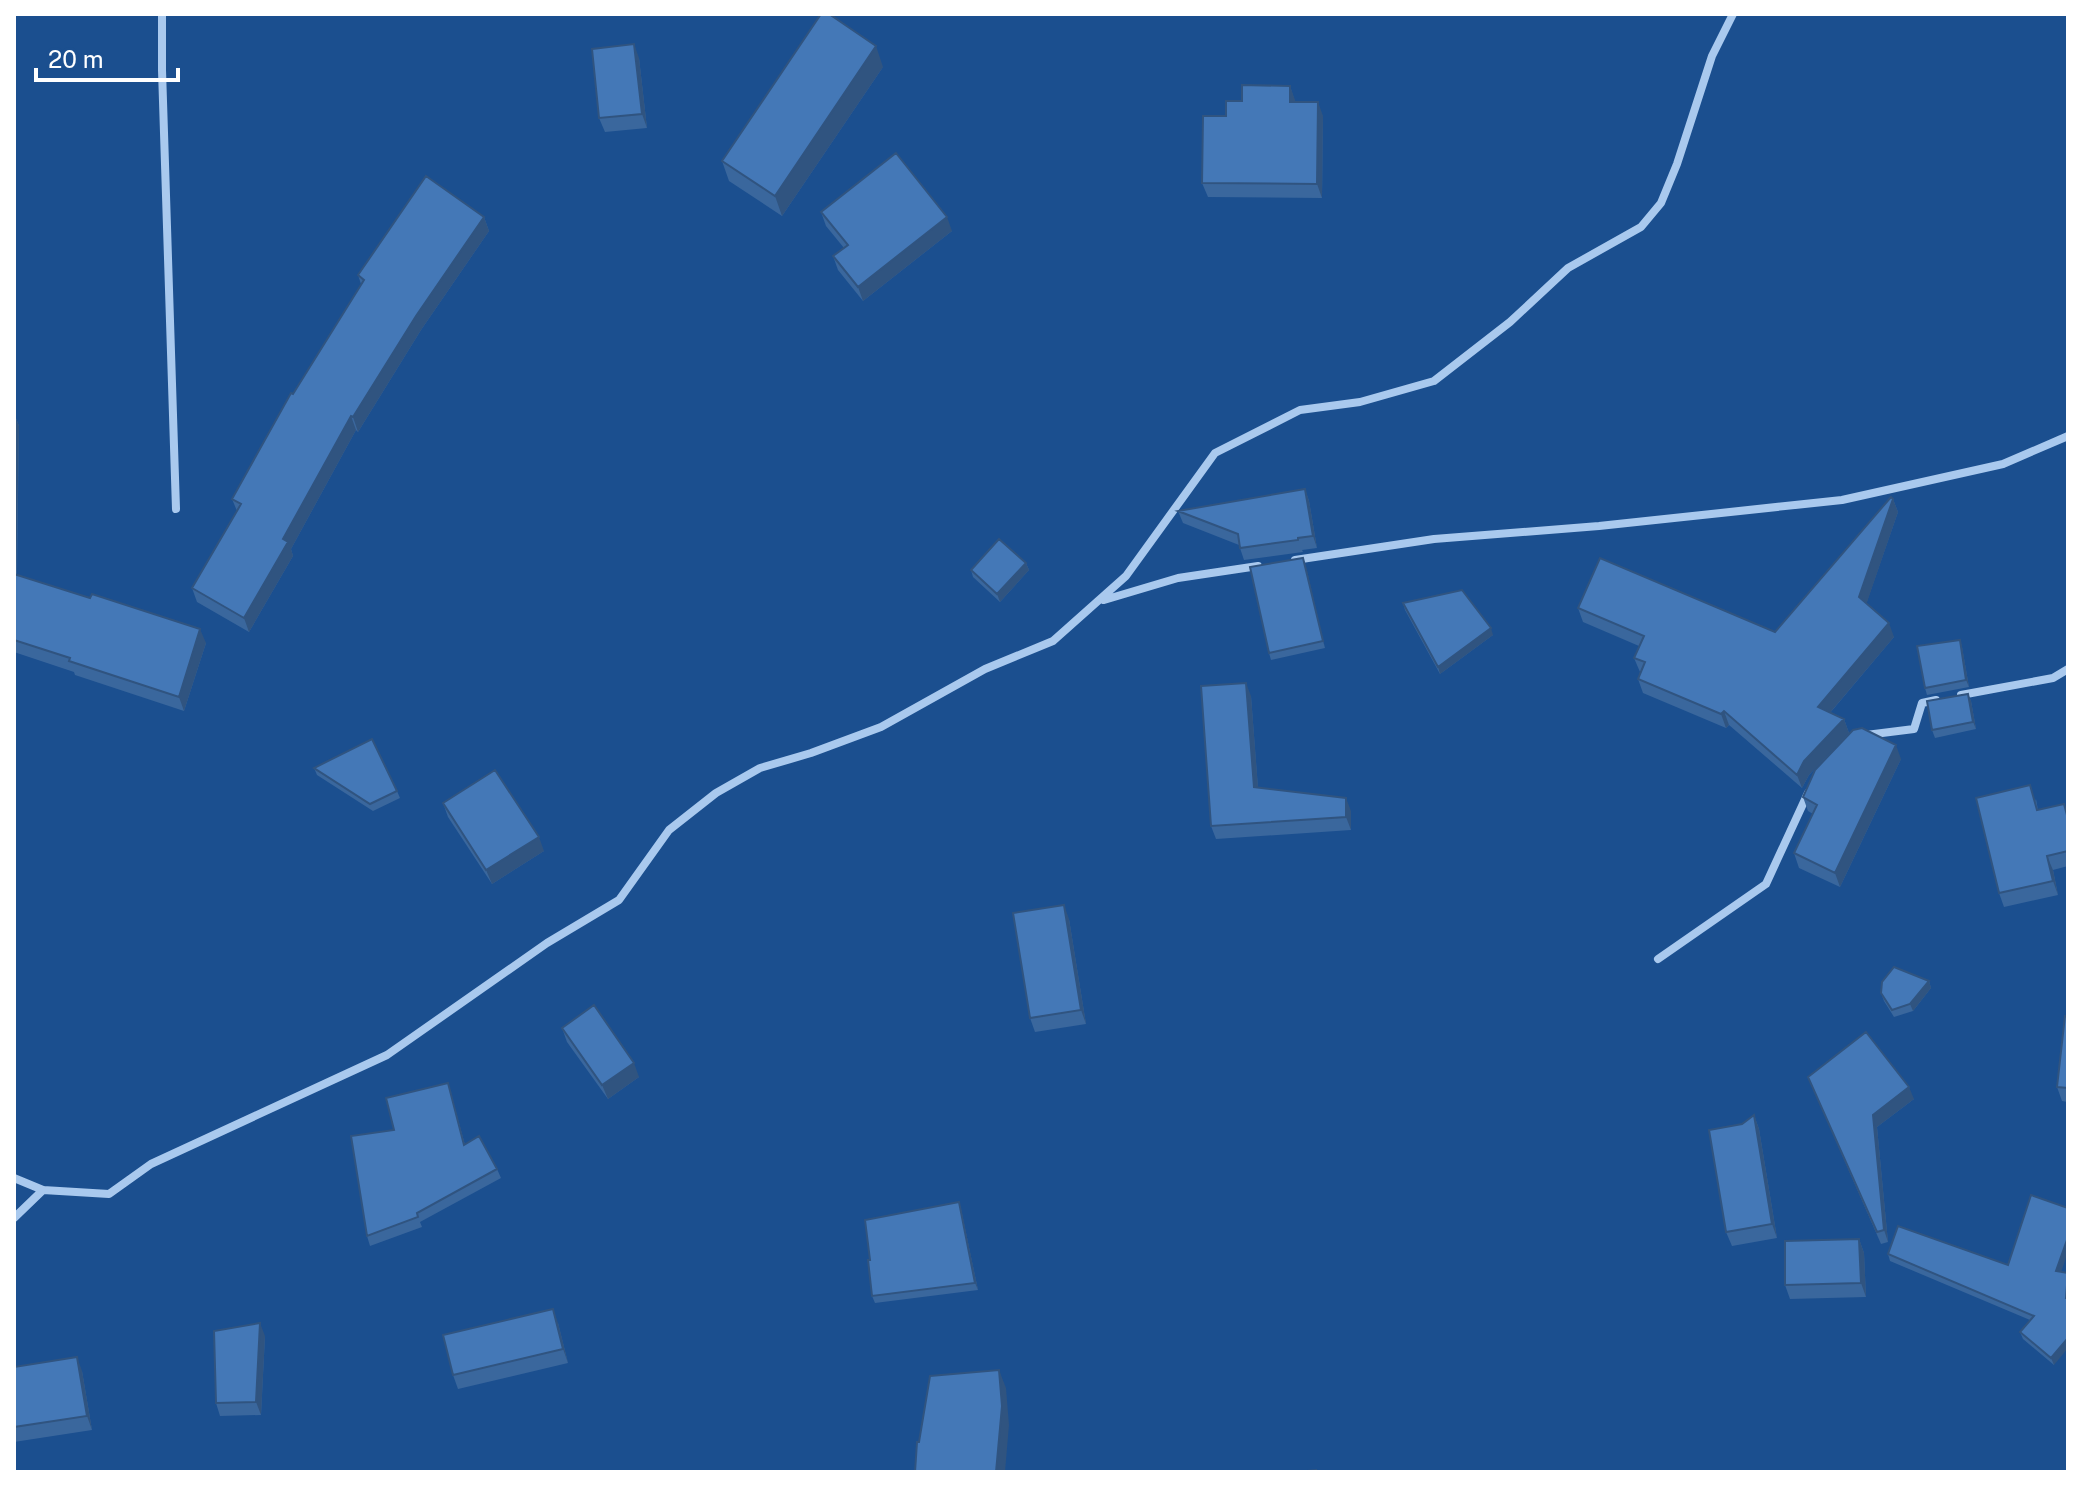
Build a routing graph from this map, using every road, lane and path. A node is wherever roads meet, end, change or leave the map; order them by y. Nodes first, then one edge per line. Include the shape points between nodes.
1 (162, 14) edge
2 (1733, 14) edge
3 (2068, 436) edge
4 (176, 509) dead end
5 (1289, 561) edge
6 (1273, 563) edge
7 (1099, 601) junction
8 (2068, 669) edge
9 (1855, 737) edge
10 (1814, 780) edge
11 (1658, 959) dead end
12 (14, 1178) edge
13 (43, 1190) junction
14 (14, 1218) edge

1 - 4 street
2 - 7 street via 1712,56 1661,203 1641,227 1568,268 1434,381 1360,402 1300,410 1215,453 1126,576
3 - 5 street via 2003,464 1842,500 1434,539
6 - 7 street via 1178,578
7 - 13 street via 1053,641 985,669 881,727 760,768 716,793 669,830 619,900 547,943 387,1055 151,1164 109,1194
8 - 9 street via 2053,678 1922,703 1914,729
10 - 11 street via 1766,884
12 - 13 street
13 - 14 street

